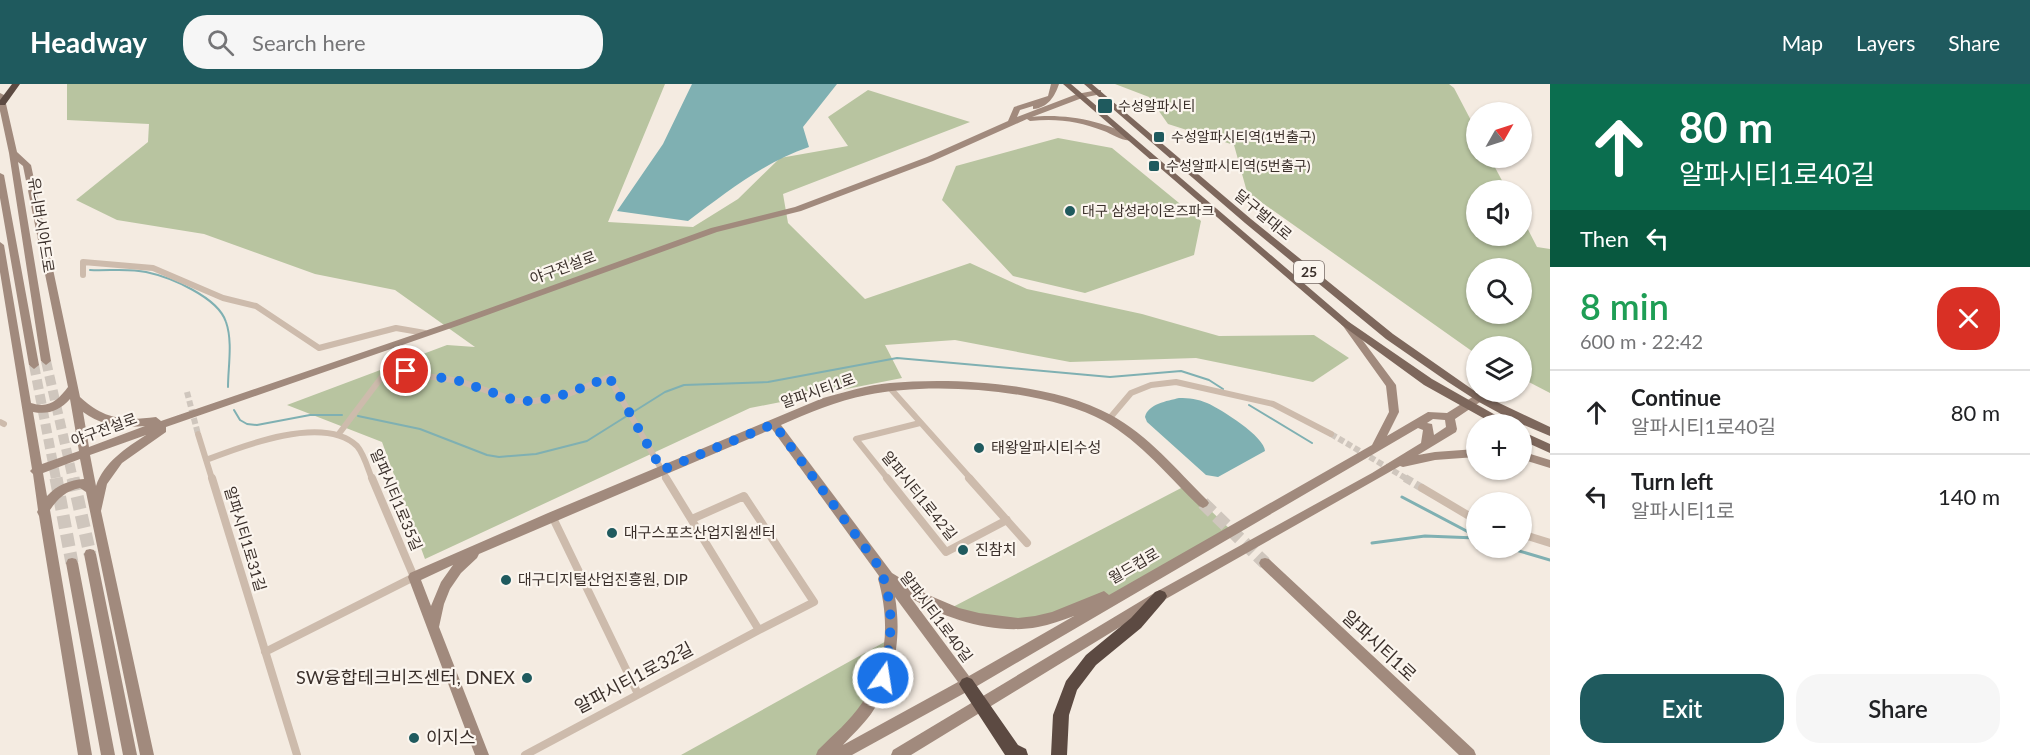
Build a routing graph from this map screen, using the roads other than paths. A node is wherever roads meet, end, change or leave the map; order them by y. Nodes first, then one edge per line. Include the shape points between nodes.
1 (16, 84) edge
2 (1055, 84) edge
3 (1067, 84) edge
4 (1088, 84) edge
5 (1098, 92) junction
6 (1080, 96) junction
7 (1, 99) edge
8 (1013, 121) junction
9 (1130, 139) junction
10 (13, 153) junction
11 (0, 175) edge
12 (0, 245) edge
13 (83, 275) dead end
14 (1346, 324) junction
15 (425, 333) junction
16 (46, 361) tunnel mouth
17 (34, 365) tunnel mouth
18 (889, 387) junction
19 (1466, 388) edge
20 (74, 392) junction
21 (1472, 402) edge
22 (1489, 402) edge
23 (26, 405) junction
24 (1467, 405) junction
25 (1484, 414) edge
26 (1449, 417) junction
27 (177, 419) junction
28 (1108, 419) junction
29 (920, 423) junction
30 (774, 424) junction
31 (1417, 424) junction
32 (1550, 432) edge
33 (198, 434) tunnel mouth
34 (1331, 434) tunnel mouth
35 (338, 435) junction
36 (1532, 440) edge
37 (1425, 446) junction
38 (1376, 448) junction
39 (1550, 449) edge
40 (84, 453) junction
41 (1466, 454) edge
42 (1532, 459) edge
43 (206, 460) junction
44 (1394, 464) junction
45 (1550, 464) edge
46 (662, 470) junction
47 (36, 471) junction
48 (1422, 488) tunnel mouth
49 (91, 490) junction
50 (1203, 503) tunnel mouth
51 (43, 512) junction
52 (97, 513) junction
53 (1466, 513) edge
54 (552, 516) junction
55 (692, 519) junction
56 (1007, 520) junction
57 (1532, 537) edge
58 (1027, 543) dead end
59 (1550, 543) edge
60 (484, 545) junction
61 (90, 554) tunnel mouth
62 (72, 563) tunnel mouth
63 (1265, 564) tunnel mouth
64 (880, 568) junction
65 (414, 577) junction
66 (1130, 588) junction
67 (1160, 596) junction
68 (434, 628) junction
69 (759, 630) junction
70 (266, 652) junction
71 (967, 684) junction
72 (638, 694) junction
73 (981, 704) junction
74 (1014, 754) edge
75 (85, 755) edge
76 (108, 755) edge
77 (130, 755) edge
78 (147, 755) edge
79 (297, 755) edge
80 (482, 755) edge
81 (525, 755) edge
82 (823, 755) edge
83 (838, 755) edge
84 (898, 755) edge
85 (1059, 755) edge
86 (1469, 755) edge

1 - 7 highway
2 - 8 main road via 1051,97 1017,109
3 - 6 main road, 달구벌대로 / 25
4 - 5 main road, 달구벌대로 / 25
5 - 6 main road, 야구전설로
5 - 19 main road, 달구벌대로 / 25 via 1355,310
6 - 8 main road, 야구전설로
6 - 9 main road, 달구벌대로 / 25
7 - 10 main road, 유니버시아드로
8 - 9 main road via 1074,118
8 - 15 main road, 야구전설로 via 930,159 798,209 714,230
9 - 14 main road, 달구벌대로 / 25
10 - 16 main road, 유니버시아드로
10 - 20 main road via 27,165
11 - 17 main road, 유니버시아드로
12 - 23 main road
13 - 15 street via 84,262 153,268 223,298 256,306 319,348 396,328
14 - 24 main road, 달구벌대로 / 25
14 - 38 main road via 1390,385 1394,412
15 - 27 main road, 야구전설로
18 - 28 main road, 알파시티1로 via 1008,391 1062,400
18 - 29 street
18 - 30 main road, 알파시티1로 via 827,401
20 - 23 main road via 47,410 38,411
20 - 27 main road via 86,410 108,422 132,424
20 - 40 main road
21 - 24 main road, 월드컵로
22 - 32 main road, 달구벌대로 / 25
23 - 47 main road
24 - 25 main road, 달구벌대로 / 25
24 - 26 main road, 월드컵로
26 - 31 main road, 월드컵로 via 1432,415
26 - 37 main road, 월드컵로 via 1452,429
27 - 40 main road, 야구전설로
27 - 52 main road via 118,460 102,483
28 - 34 street via 1131,393 1176,382 1273,404
28 - 50 main road, 알파시티1로 via 1135,438
29 - 56 street
29 - 56 street, 알파시티1로42길 via 856,439 946,552
30 - 46 main road, 알파시티1로
30 - 64 main road, 알파시티1로40길
31 - 37 main road via 1428,427
31 - 38 main road, 월드컵로
33 - 43 street, 알파시티1로31길
35 - 43 street via 287,436
35 - 46 street via 384,374 394,371 459,381 517,401 566,394 609,377
35 - 65 street, 알파시티1로35길 via 359,448
36 - 39 main road
37 - 44 main road, 월드컵로
38 - 66 main road, 월드컵로
40 - 47 main road, 야구전설로
40 - 49 main road
41 - 44 main road
42 - 45 main road
43 - 70 street, 알파시티1로31길
44 - 67 main road, 월드컵로
46 - 54 main road, 알파시티1로
46 - 55 street
47 - 51 main road
48 - 53 street
49 - 51 main road via 82,483 68,486 54,494
49 - 52 main road
51 - 75 main road
52 - 78 main road
54 - 60 main road, 알파시티1로
54 - 72 street
55 - 69 street
55 - 69 street, 알파시티1로32길 via 744,495 814,602
56 - 58 street
57 - 59 street
60 - 65 main road, 알파시티1로
60 - 68 main road via 462,563 442,591 436,604
61 - 77 main road
62 - 76 main road
63 - 86 main road, 알파시티1로
64 - 66 main road via 897,583 934,603 962,615 1001,622 1035,622
64 - 71 main road, 알파시티1로40길
64 - 82 main road via 888,590 892,622 883,678 867,708
65 - 68 main road
65 - 70 street
66 - 71 main road, 월드컵로
67 - 73 main road, 월드컵로
67 - 85 highway via 1136,623 1091,660 1071,686 1061,715
68 - 80 main road
69 - 72 street, 알파시티1로32길
70 - 79 street, 알파시티1로31길
71 - 73 highway
71 - 83 main road, 월드컵로
72 - 81 street, 알파시티1로32길
73 - 74 highway
73 - 84 main road, 월드컵로

